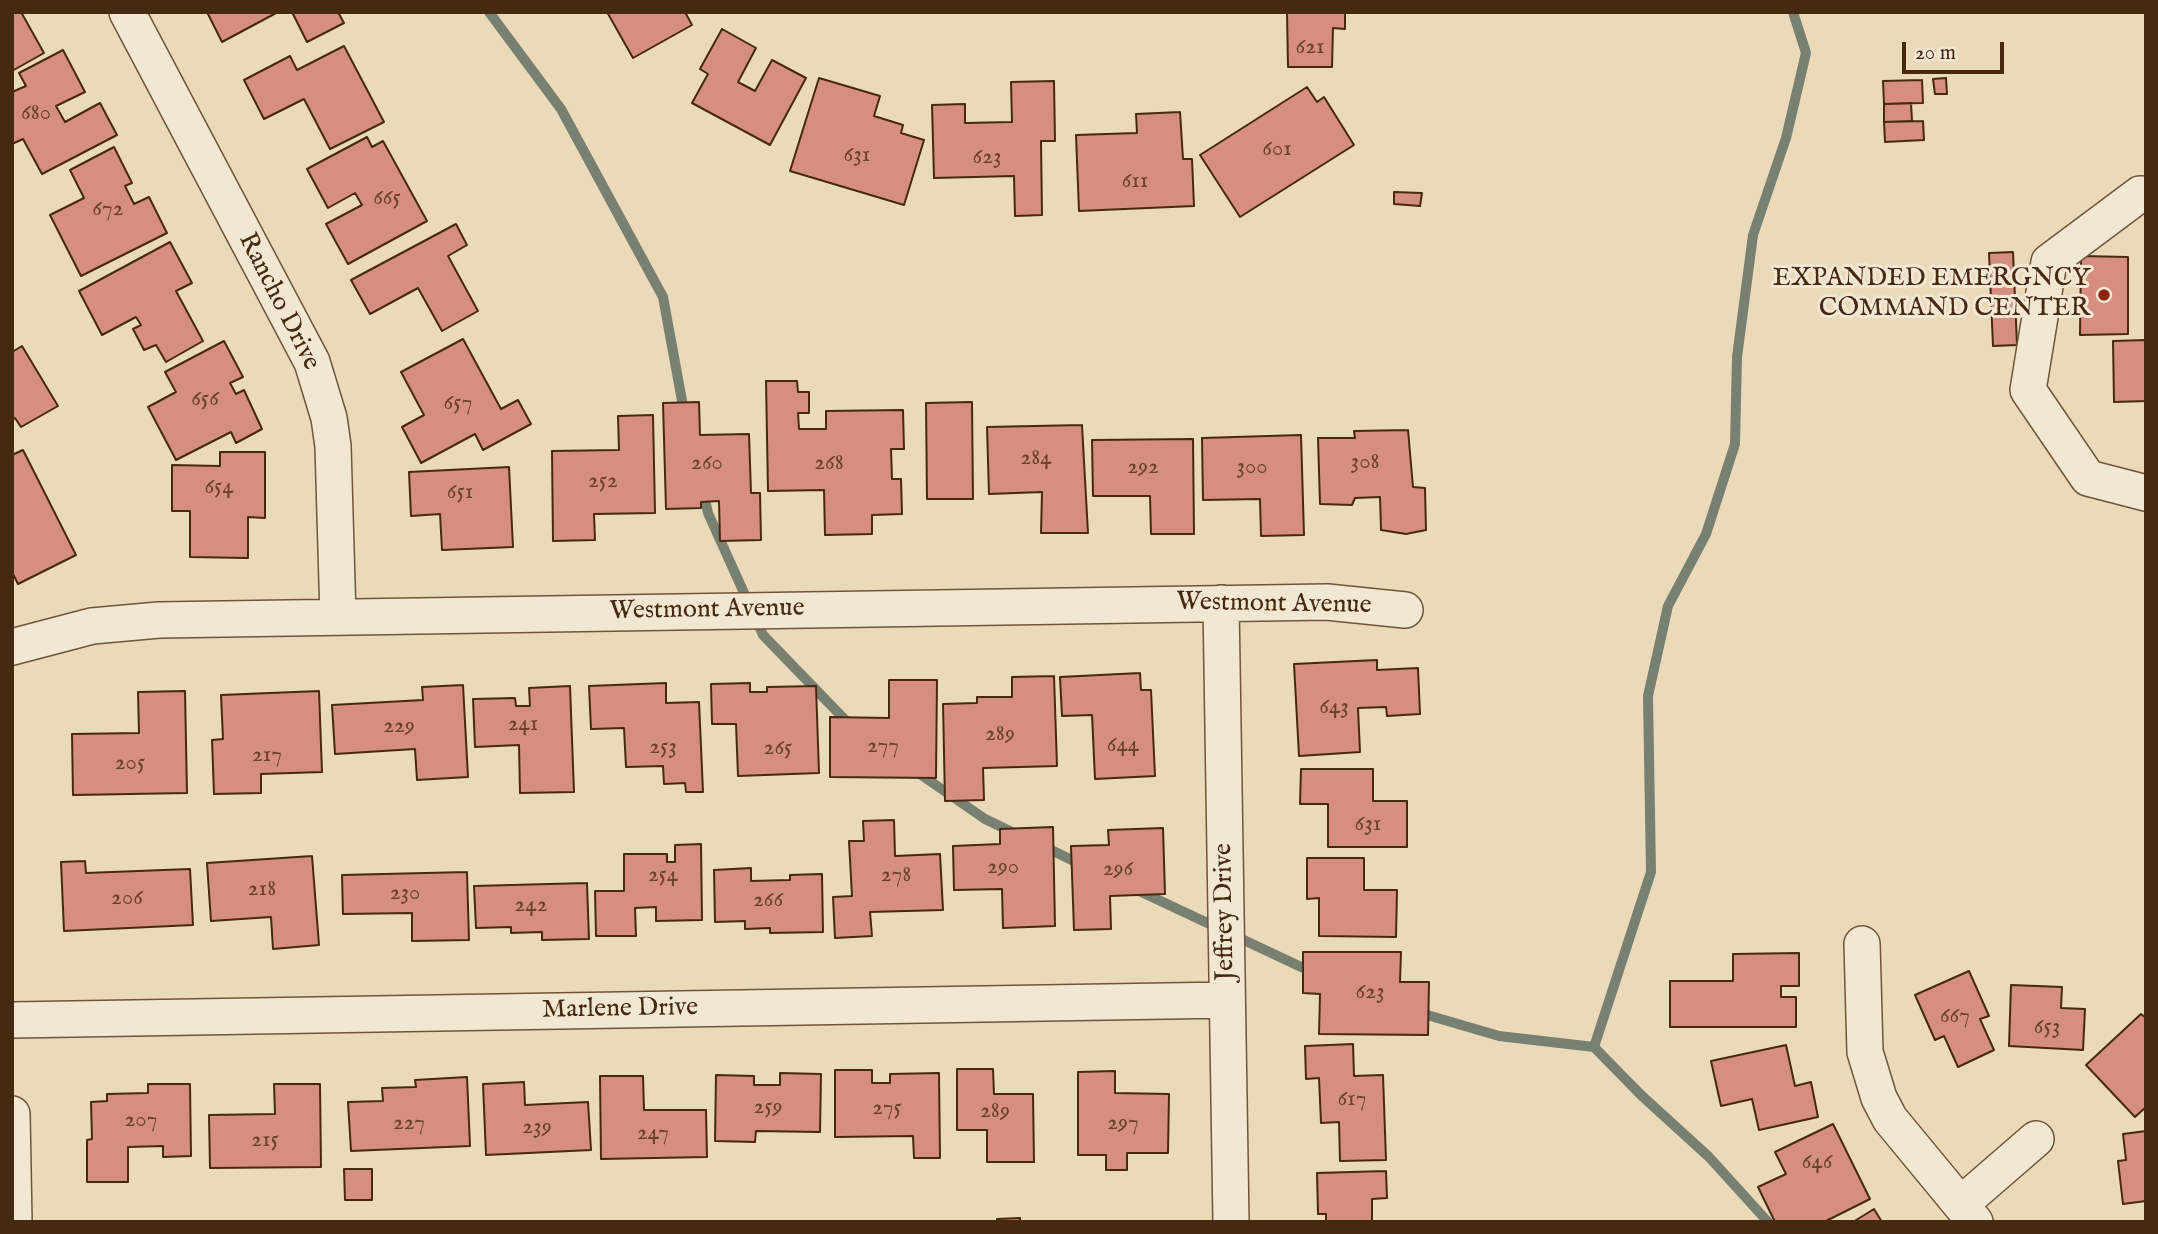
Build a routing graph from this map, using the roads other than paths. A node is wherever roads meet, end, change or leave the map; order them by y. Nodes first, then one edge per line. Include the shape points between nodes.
1 (127, 12) edge
2 (2146, 194) edge
3 (2146, 493) edge
4 (1221, 603) junction
5 (1405, 610) dead end
6 (338, 617) junction
7 (12, 647) edge
8 (1862, 944) dead end
9 (1227, 1000) junction
10 (12, 1020) edge
11 (12, 1114) edge
12 (2036, 1139) dead end
13 (1968, 1213) edge
14 (14, 1222) edge
15 (1231, 1222) edge

1 - 6 street, Rancho Drive via 312,362 333,446
2 - 3 street via 2049,262 2028,390 2088,478
4 - 5 street, Westmont Avenue via 1327,602
4 - 6 street, Westmont Avenue
4 - 9 street, Jeffrey Drive
6 - 7 street, Westmont Avenue via 159,620 92,626
8 - 13 street via 1865,1052 1870,1075 1890,1119
9 - 10 street, Marlene Drive
9 - 15 street, Jeffrey Drive
11 - 14 street
12 - 13 street

